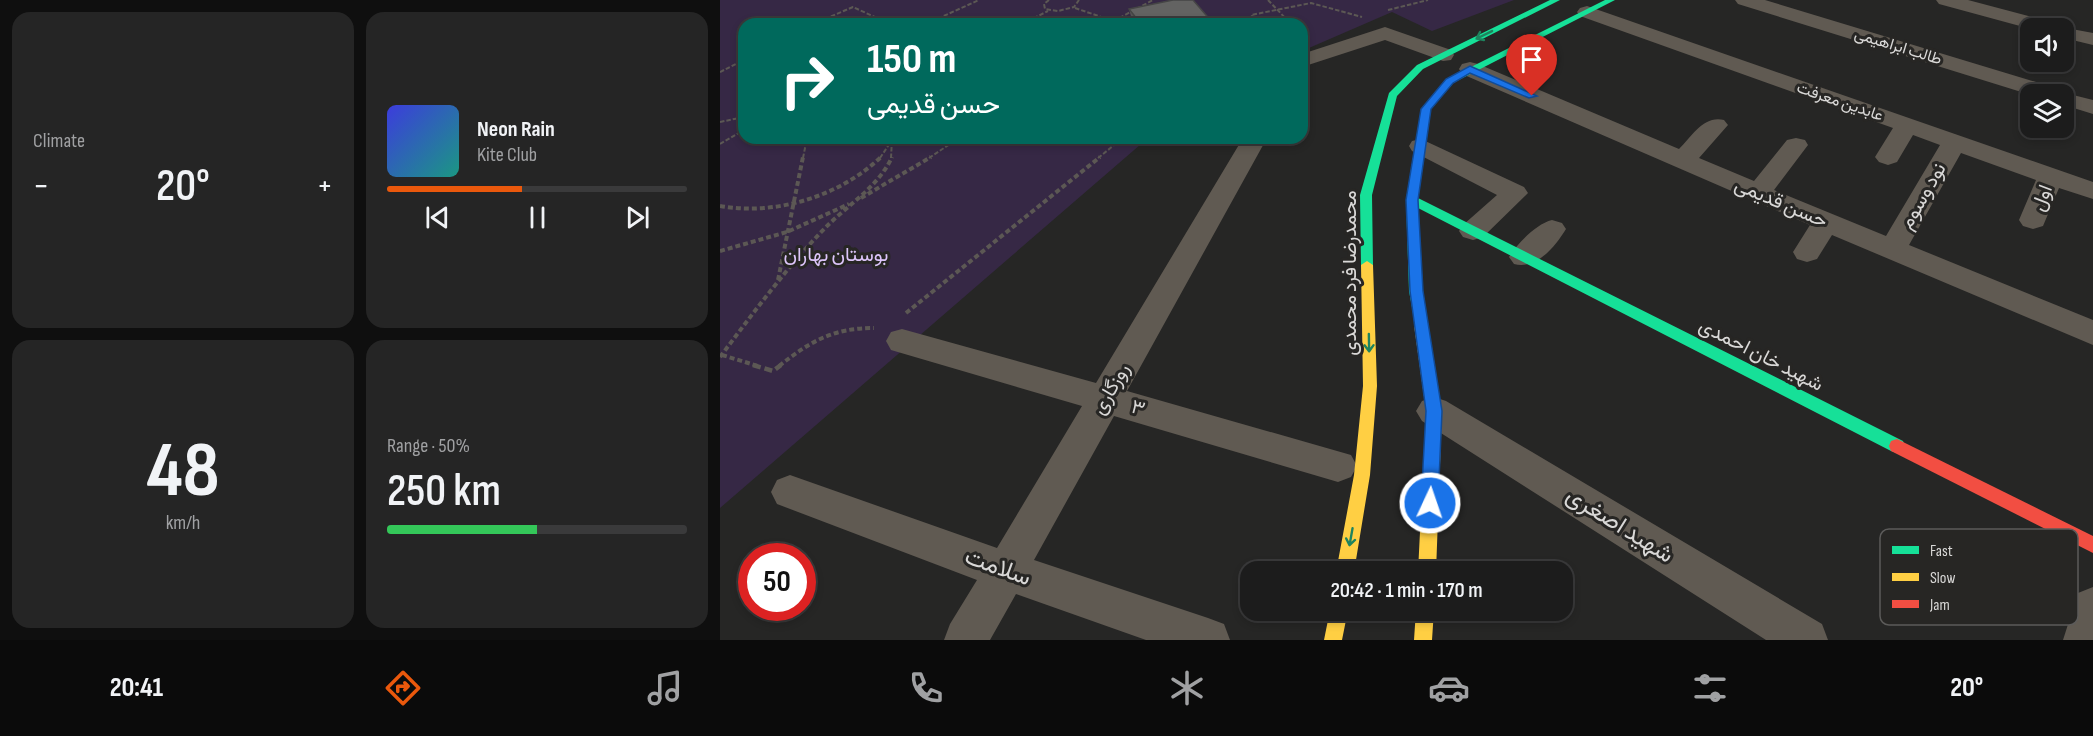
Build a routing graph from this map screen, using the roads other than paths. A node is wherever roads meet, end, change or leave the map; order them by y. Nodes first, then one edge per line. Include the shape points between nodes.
1 (1556, 0) edge
2 (1611, 0) edge
3 (1745, 0) edge
4 (1946, 0) edge
5 (1587, 12) junction
6 (2020, 20) edge
7 (2074, 32) edge
8 (2090, 33) edge
9 (1443, 55) junction
10 (1308, 59) edge
11 (1470, 69) junction
12 (2020, 84) edge
13 (2074, 101) edge
14 (2093, 107) edge
15 (1716, 125) dead end
16 (1906, 126) junction
17 (1954, 143) junction
18 (1252, 144) edge
19 (1796, 145) dead end
20 (1420, 146) junction
21 (1887, 157) dead end
22 (1682, 161) junction
23 (2050, 176) junction
24 (2093, 191) edge
25 (1758, 194) junction
26 (1412, 200) junction
27 (2033, 220) dead end
28 (1826, 222) junction
29 (1552, 229) dead end
30 (1473, 231) junction
31 (1892, 250) junction
32 (1807, 252) dead end
33 (1524, 257) junction
34 (2093, 333) edge
35 (894, 335) road end
36 (1105, 398) junction
37 (1434, 411) junction
38 (1338, 466) dead end
39 (790, 492) dead end
40 (2061, 529) edge
41 (2078, 537) edge
42 (2093, 545) edge
43 (1347, 561) edge
44 (1427, 561) edge
45 (1007, 571) junction
46 (2093, 608) edge
47 (1337, 621) edge
48 (1424, 621) edge
49 (966, 640) edge
50 (1208, 640) edge
51 (1334, 640) edge
52 (1423, 640) edge
53 (1806, 640) edge
54 (2085, 640) edge

1 -> 9 main road, محمدرضا فرد محمدی
2 - 5 main road
3 - 12 street, طالب ابراهیمی
4 - 6 street
5 - 11 main road
5 - 16 street, عابدین معرفت
7 - 8 street
9 - 10 street via 1384,33
9 -> 43 main road, محمدرضا فرد محمدی via 1420,67 1392,95 1366,195 1370,386 1362,475
11 - 20 main road via 1450,81 1426,109
11 - 22 street, حسن قدیمی
13 - 14 street
15 - 22 street
16 - 17 street, عابدین معرفت
16 - 21 street
17 - 23 street, عابدین معرفت
17 - 31 street, نود وسوم
18 - 36 street, روزگاری
19 - 25 street
20 - 26 main road
20 - 30 street via 1515,193
22 - 25 street, حسن قدیمی
23 - 24 street, عابدین معرفت
23 - 27 street, اول
25 - 28 street, حسن قدیمی
26 - 30 main road, شهید خان احمدی
26 - 37 main road via 1416,291
28 - 31 street, حسن قدیمی
28 - 32 street
29 - 33 street
30 - 33 main road, شهید خان احمدی
31 - 34 street, حسن قدیمی
33 - 40 main road, شهید خان احمدی
35 - 36 street, ۳
36 - 38 street, ۳
36 - 45 street, روزگاری
37 - 44 main road
37 - 53 street, شهید اصغری
39 - 45 street, سلامت
41 - 42 main road, شهید خان احمدی
45 - 49 street, روزگاری
45 - 50 street, سلامت
46 - 54 street
47 - 51 main road
48 - 52 main road

